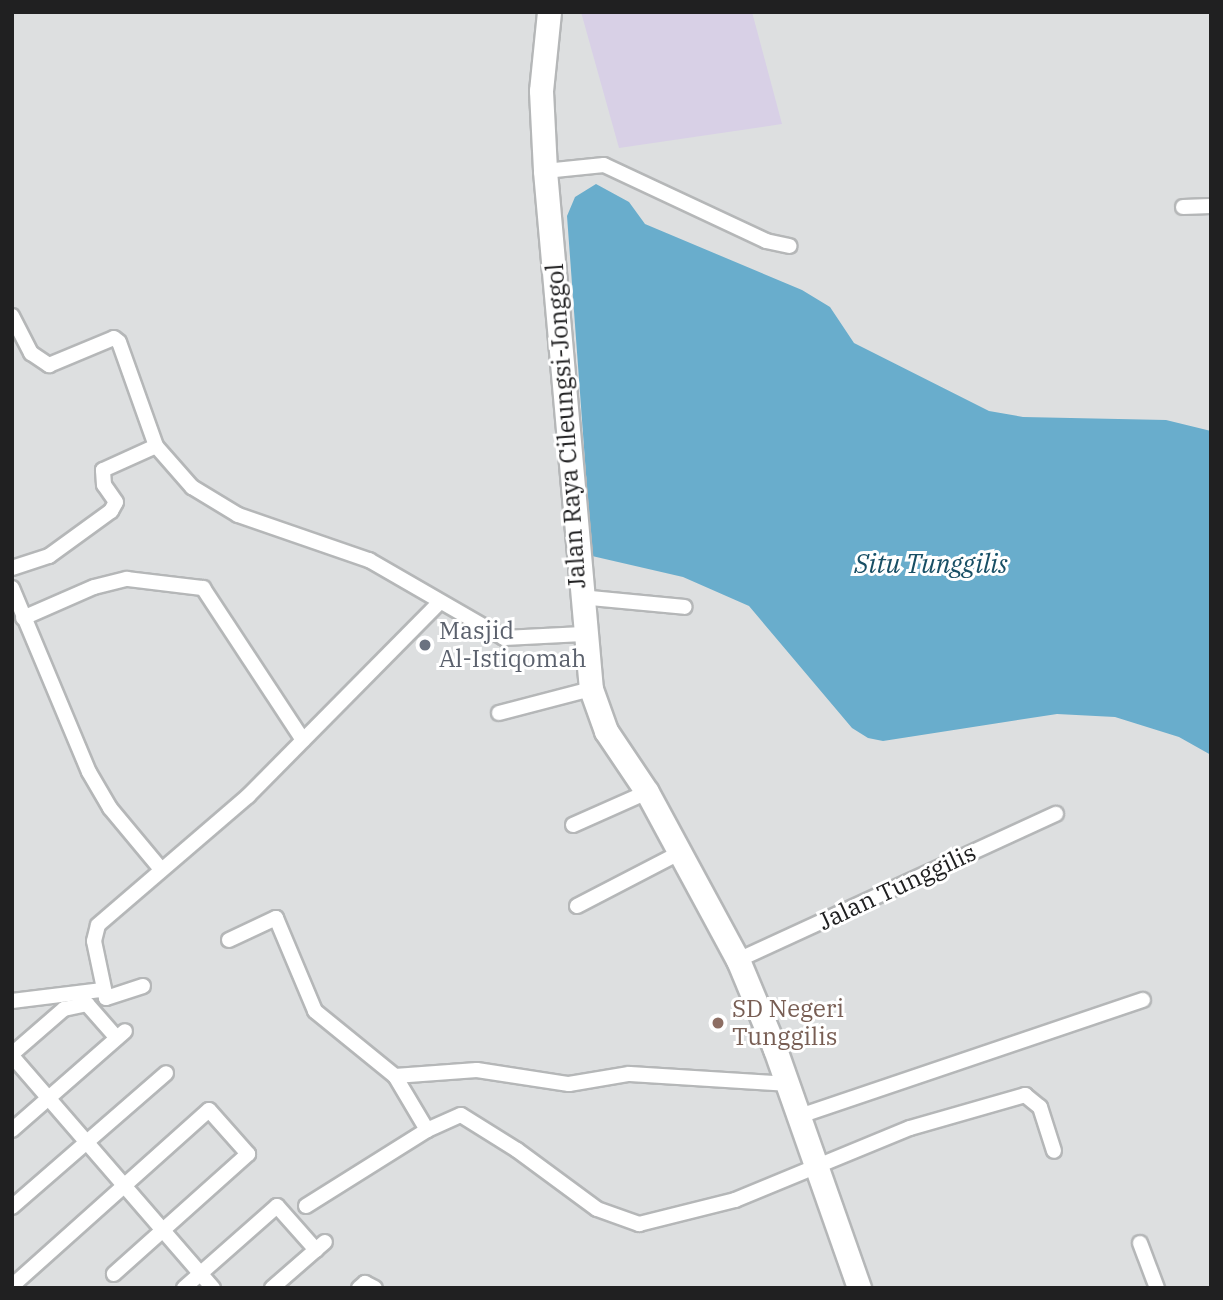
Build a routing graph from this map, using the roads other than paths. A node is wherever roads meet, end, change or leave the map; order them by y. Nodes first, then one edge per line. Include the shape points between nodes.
1 (550, 12) edge
2 (545, 171) junction
3 (1211, 206) edge
4 (1183, 207) dead end
5 (789, 246) dead end
6 (12, 316) edge
7 (156, 446) junction
8 (12, 568) edge
9 (12, 588) edge
10 (580, 597) junction
11 (439, 603) junction
12 (685, 607) dead end
13 (23, 618) junction
14 (583, 634) junction
15 (591, 690) junction
16 (499, 713) dead end
17 (303, 740) junction
18 (646, 792) junction
19 (1056, 814) dead end
20 (573, 825) dead end
21 (681, 852) junction
22 (160, 868) junction
23 (577, 906) dead end
24 (229, 940) dead end
25 (738, 960) junction
26 (143, 986) dead end
27 (102, 990) junction
28 (1143, 1000) dead end
29 (12, 1001) edge
30 (12, 1055) edge
31 (166, 1073) dead end
32 (395, 1076) junction
33 (788, 1084) junction
34 (48, 1098) junction
35 (800, 1116) junction
36 (427, 1129) junction
37 (12, 1130) edge
38 (87, 1142) junction
39 (1054, 1151) dead end
40 (816, 1169) junction
41 (124, 1186) junction
42 (306, 1206) dead end
43 (12, 1207) edge
44 (163, 1230) junction
45 (1140, 1243) dead end
46 (200, 1273) junction
47 (114, 1274) dead end
48 (12, 1286) edge
49 (184, 1288) edge
50 (213, 1288) edge
51 (272, 1288) edge
52 (359, 1288) edge
53 (374, 1288) edge
54 (859, 1288) edge
55 (1157, 1288) edge

1 - 2 main road, Jalan Raya Cileungsi-Jonggol via 541,91
2 - 5 street via 604,165 766,241
2 - 10 main road, Jalan Raya Cileungsi-Jonggol
3 - 4 street
6 - 7 street via 31,353 50,365 114,338 119,342
7 - 8 street via 103,470 104,485 116,502 111,511 49,556
7 - 11 street via 192,487 238,515 369,560
9 - 13 street
10 - 12 street
10 - 14 main road, Jalan Raya Cileungsi-Jonggol
11 - 14 street via 504,638
11 - 17 street
13 - 17 street via 94,587 127,579 203,588
13 - 22 street via 89,772 110,808
14 - 15 main road, Jalan Raya Cileungsi-Jonggol
15 - 16 street
15 - 18 main road, Jalan Raya Cileungsi-Jonggol via 606,731
17 - 22 street via 248,796
18 - 20 street
18 - 21 main road, Jalan Raya Cileungsi-Jonggol
19 - 25 street, Jalan Tunggilis
21 - 23 street
21 - 25 main road, Jalan Raya Cileungsi-Jonggol
22 - 27 street via 99,925 94,941
24 - 32 street via 276,918 315,1011
25 - 33 main road, Jalan Raya Cileungsi-Jonggol
26 - 27 street via 106,998
27 - 29 street
28 - 35 street
30 - 34 street
30 - 34 street via 64,1009 87,1004 121,1035
31 - 38 street
32 - 33 street via 477,1070 569,1084 629,1074
32 - 36 street
33 - 35 main road, Jalan Raya Cileungsi-Jonggol
34 - 37 street
34 - 38 street
35 - 40 main road, Jalan Raya Cileungsi-Jonggol
36 - 40 street via 452,1116 470,1118 597,1209 639,1224 735,1200
36 - 42 street
38 - 41 street
38 - 43 street
39 - 40 street via 1040,1107 1025,1095 910,1128
40 - 54 main road, Jalan Raya Cileungsi-Jonggol
41 - 44 street
41 - 44 street via 209,1110 248,1154
41 - 48 street
44 - 46 street
44 - 47 street
45 - 55 street
46 - 49 street
46 - 50 street
46 - 51 street via 277,1206 320,1246
52 - 53 street via 365,1283

